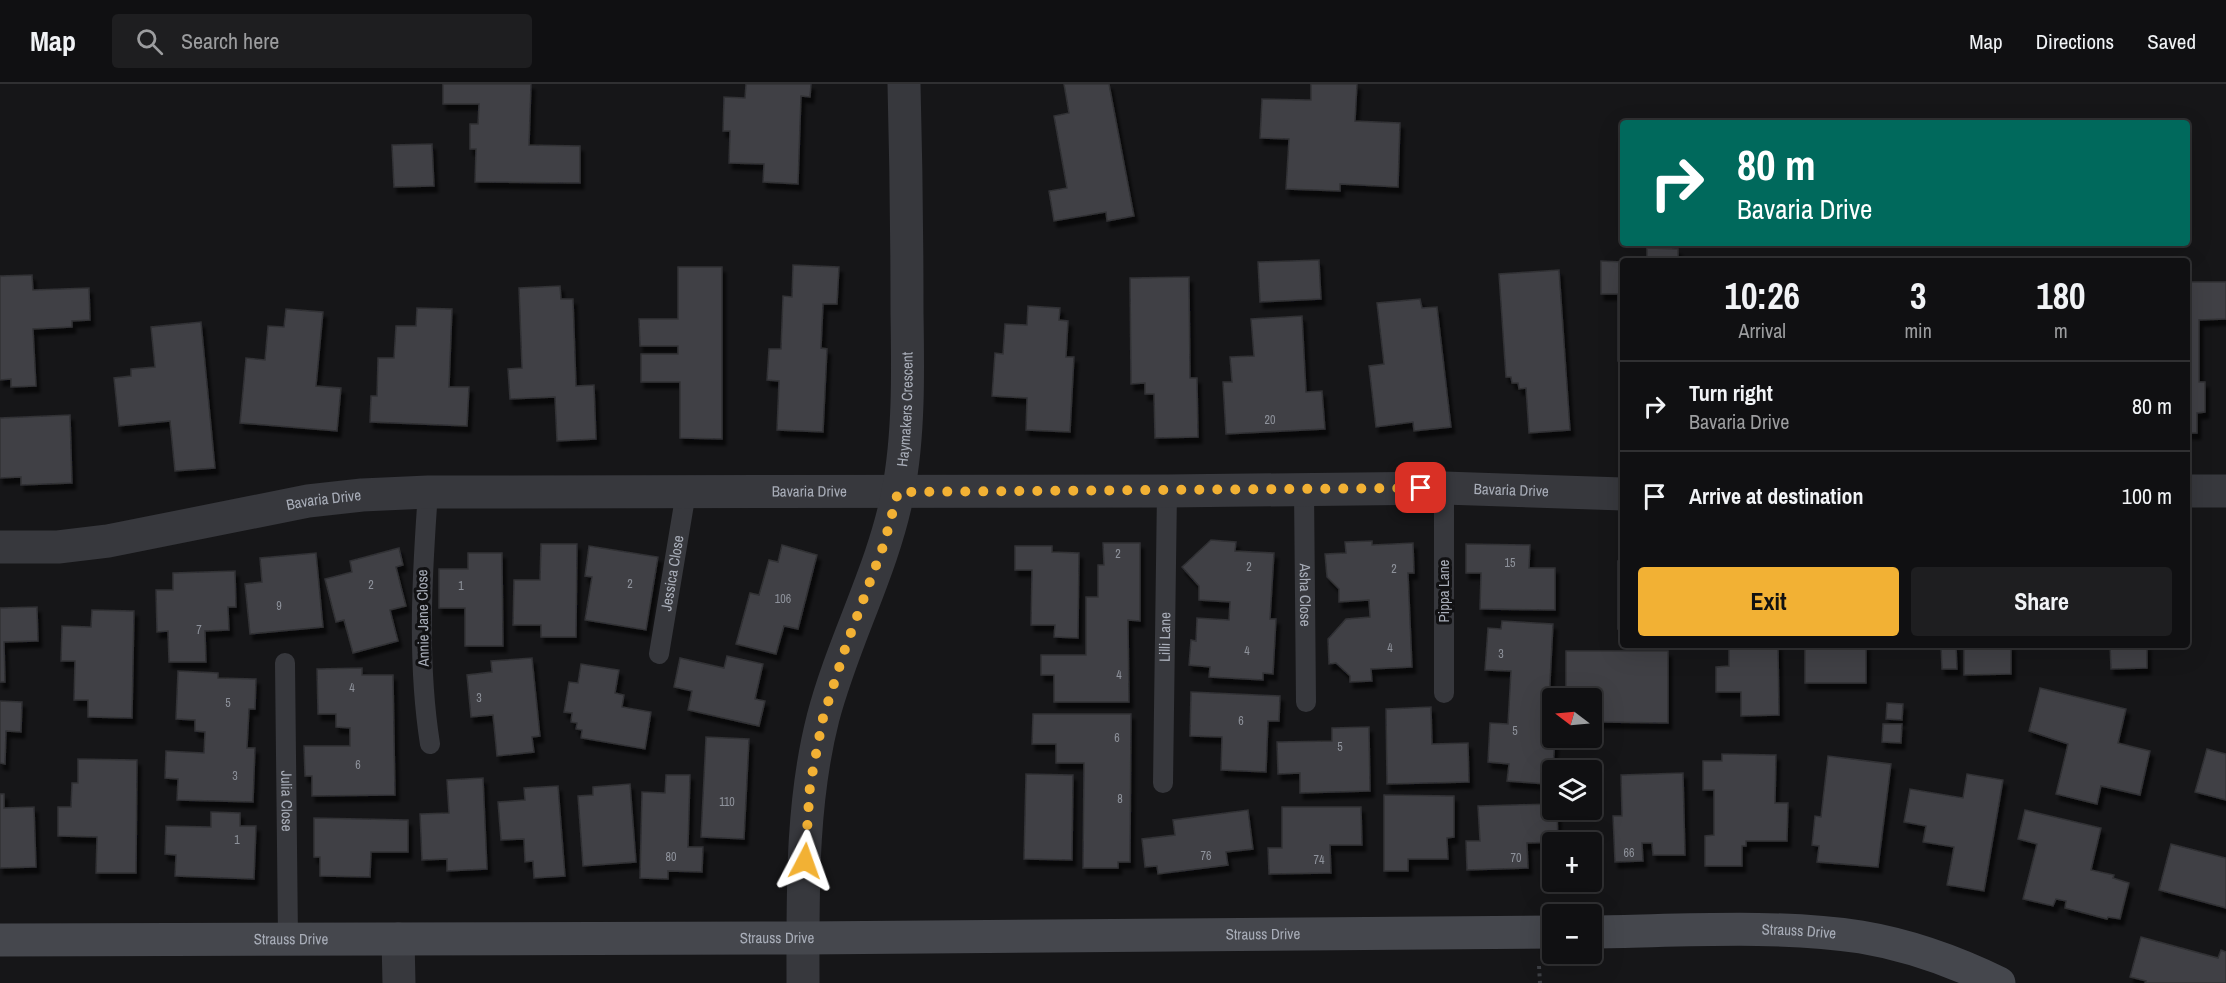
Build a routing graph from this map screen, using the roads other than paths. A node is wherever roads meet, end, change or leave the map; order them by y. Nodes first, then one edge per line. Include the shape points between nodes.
1 (904, 84) edge
2 (1444, 488) junction
3 (1304, 490) junction
4 (1167, 491) junction
5 (2226, 491) edge
6 (428, 492) junction
7 (686, 492) junction
8 (898, 492) junction
9 (2190, 492) edge
10 (1620, 494) edge
11 (0, 547) edge
12 (659, 654) dead end
13 (285, 663) dead end
14 (1444, 693) dead end
15 (1306, 702) dead end
16 (430, 744) dead end
17 (1163, 783) dead end
18 (1542, 932) edge
19 (1602, 932) edge
20 (288, 938) junction
21 (803, 938) junction
22 (398, 939) junction
23 (0, 940) edge
24 (399, 983) edge
25 (803, 983) edge
26 (1998, 983) edge

1 - 8 street, Haymakers Crescent via 908,374
2 - 3 street, Bavaria Drive
2 - 10 street, Bavaria Drive
2 - 14 lane, Pippa Lane
3 - 4 street, Bavaria Drive
3 - 15 lane, Asha Close
4 - 8 street, Bavaria Drive
4 - 17 lane, Lilli Lane
5 - 9 street
6 - 7 street, Bavaria Drive
6 - 11 street, Bavaria Drive via 308,501 108,541 58,547
6 - 16 lane, Annie Jane Close via 422,565 424,708
7 - 8 street, Bavaria Drive
7 - 12 lane, Jessica Close
8 - 21 street, Haymakers Crescent via 884,544 823,718 810,785
13 - 20 lane, Julia Close
18 - 21 street, Strauss Drive
19 - 26 street, Strauss Drive via 1817,932 1904,946
20 - 22 street, Strauss Drive
20 - 23 street, Strauss Drive
21 - 22 street, Strauss Drive
21 - 25 street, Haymakers Crescent
22 - 24 street

